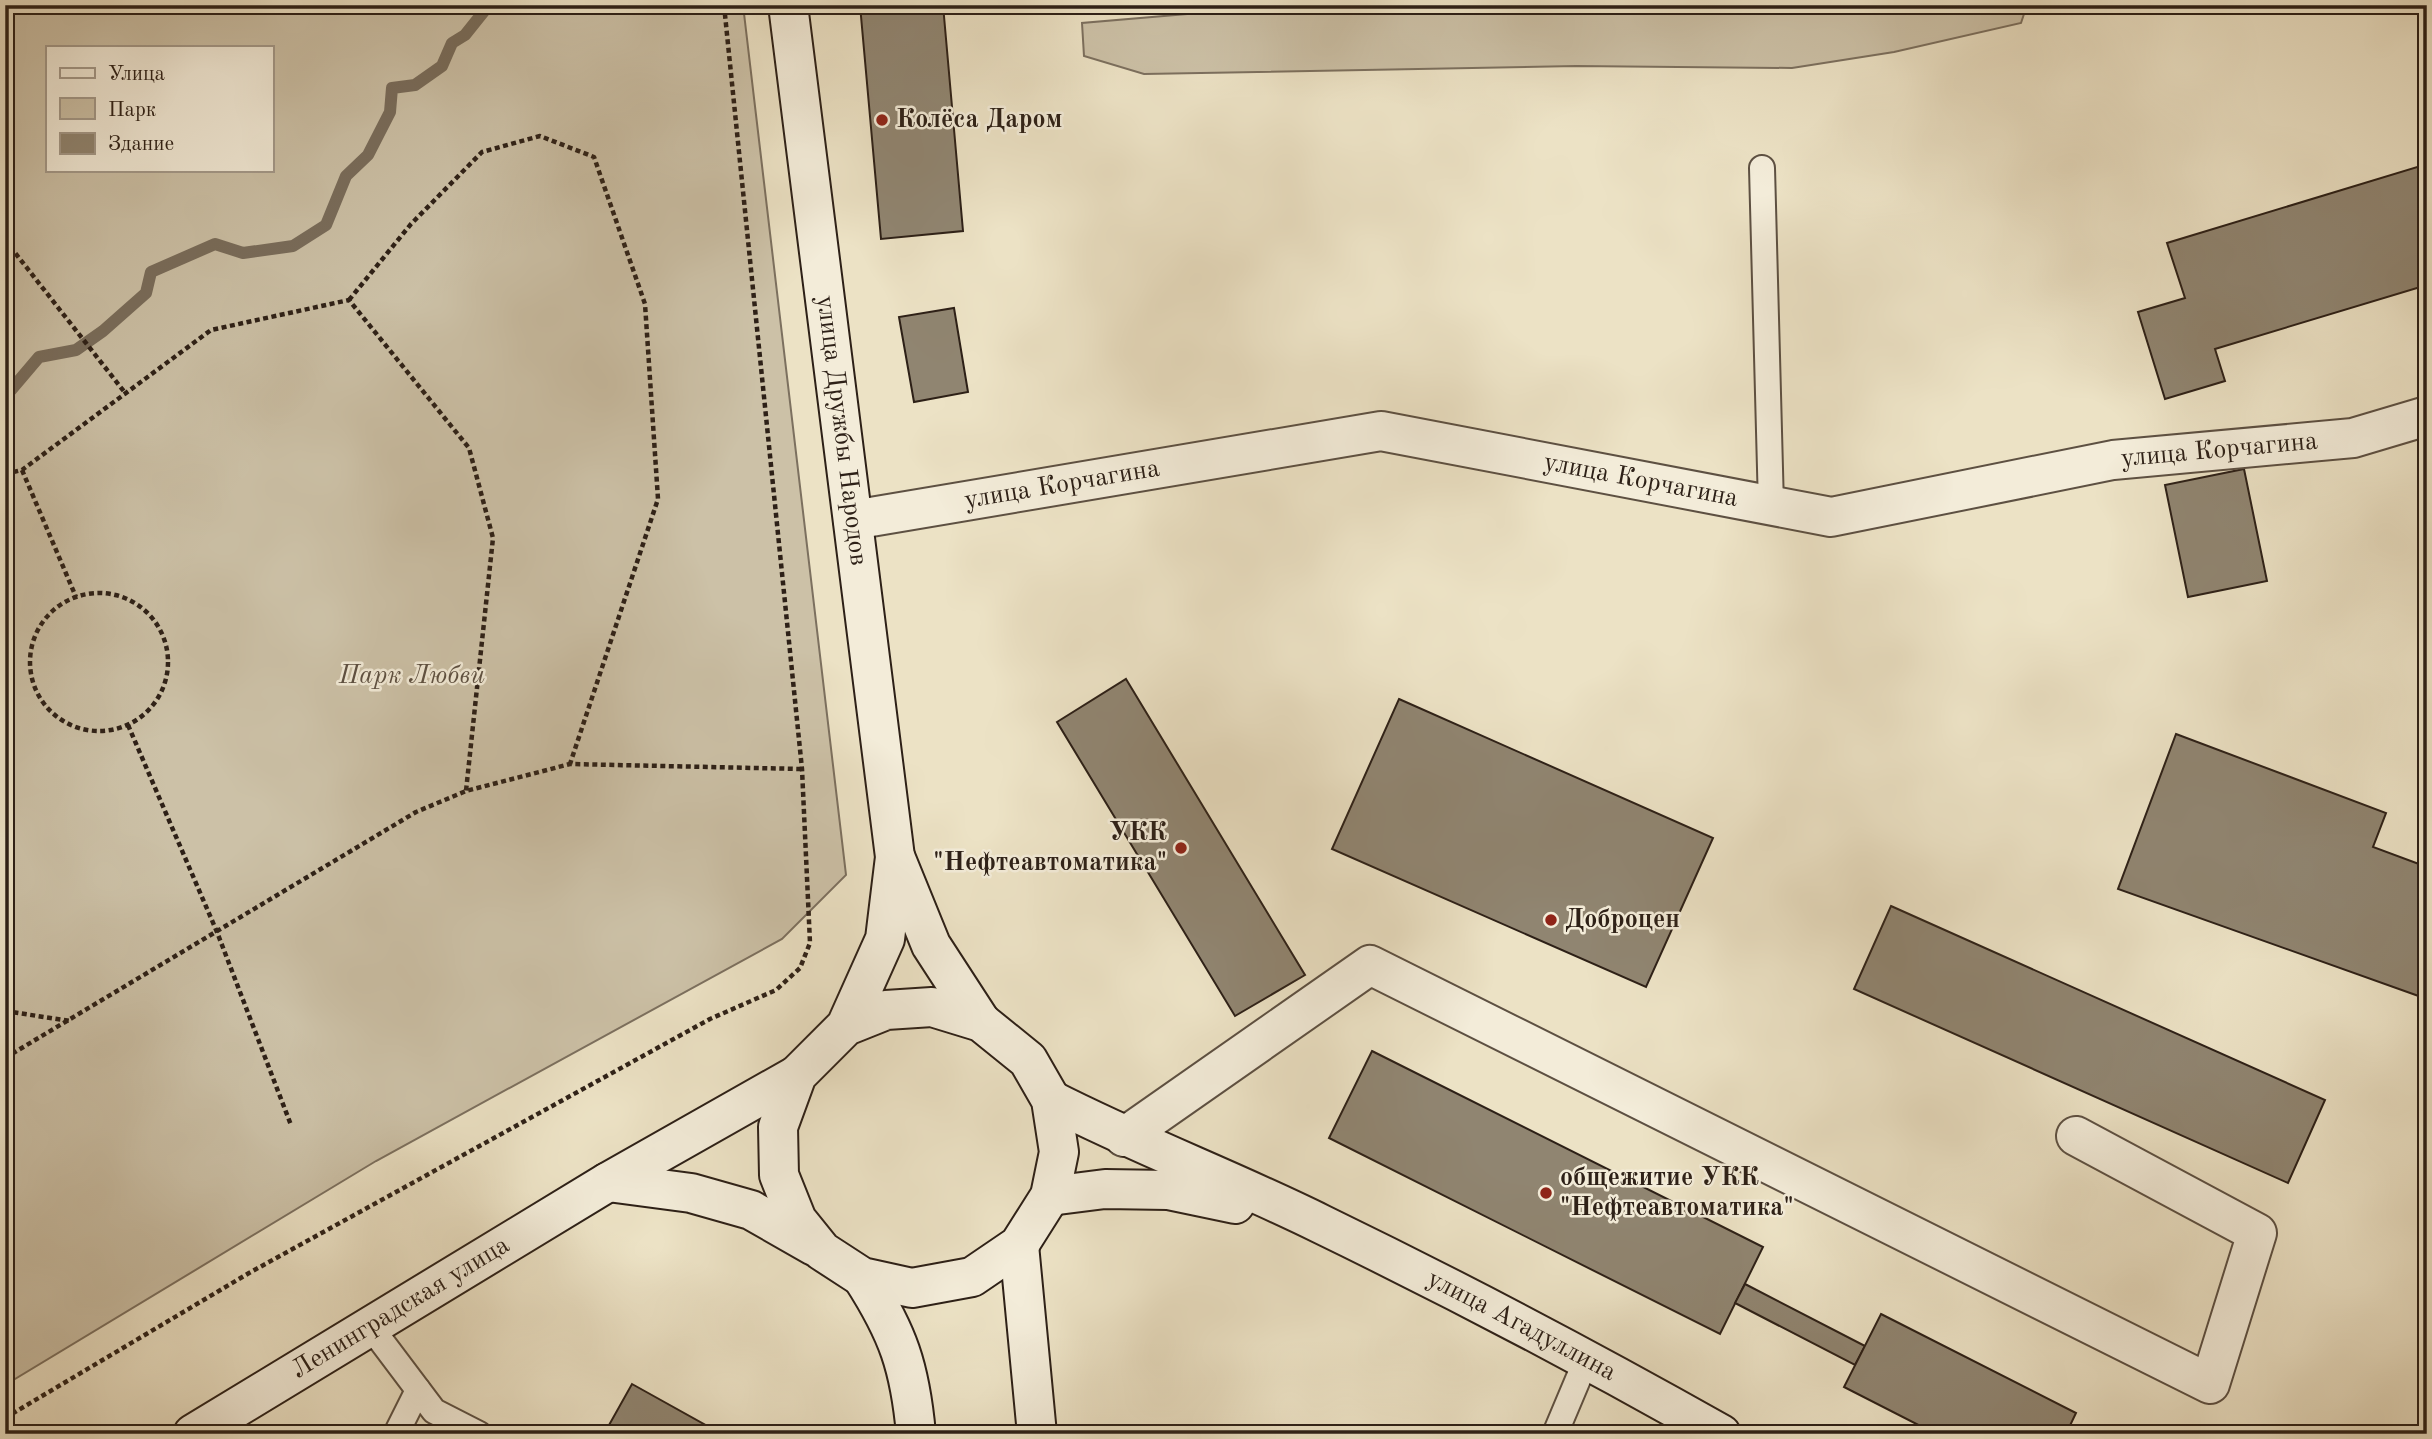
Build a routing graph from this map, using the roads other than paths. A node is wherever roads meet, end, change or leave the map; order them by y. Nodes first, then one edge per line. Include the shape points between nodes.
1 (788, 5) edge
2 (1762, 168) dead end
3 (2427, 416) edge
4 (1771, 506) junction
5 (853, 520) junction
6 (895, 857) junction
7 (981, 1022) junction
8 (846, 1026) junction
9 (797, 1075) junction
10 (1051, 1100) junction
11 (2076, 1136) dead end
12 (1124, 1137) junction
13 (608, 1182) junction
14 (1050, 1196) junction
15 (1319, 1223) junction
16 (1018, 1245) junction
17 (822, 1251) junction
18 (862, 1277) junction
19 (370, 1326) junction
20 (1587, 1358) junction
21 (418, 1390) junction
22 (193, 1434) edge
23 (396, 1434) edge
24 (479, 1434) edge
25 (916, 1434) edge
26 (1037, 1434) edge
27 (1555, 1434) edge
28 (1721, 1434) edge

1 - 5 main road, улица Дружбы Народов
2 - 4 lane
3 - 4 main road, улица Корчагина via 2353,438 2113,460 1831,517
4 - 5 main road, улица Корчагина via 1381,432
5 - 6 main road, улица Дружбы Народов
6 - 7 main road via 931,945
6 - 8 main road via 885,939
7 - 8 main road via 932,1007 886,1010
7 - 10 main road via 1028,1060
8 - 9 main road
9 - 13 main road, Ленинградская улица
9 - 17 main road via 778,1127 779,1175 797,1220
10 - 12 main road
10 - 14 main road via 1059,1152
11 - 12 main road via 2257,1233 2210,1384 1370,965
12 - 15 main road
13 - 17 main road via 691,1193 751,1210
13 - 19 main road, Ленинградская улица
14 - 15 main road via 1105,1189 1168,1189
14 - 16 main road
15 - 20 main road, улица Агадуллина
16 - 18 main road via 972,1277 912,1288
16 - 26 main road
17 - 18 main road
18 - 25 main road via 891,1322 912,1387
19 - 21 lane
19 - 22 main road, Ленинградская улица
20 - 27 lane
20 - 28 main road, улица Агадуллина
21 - 23 lane
21 - 24 lane via 434,1411

